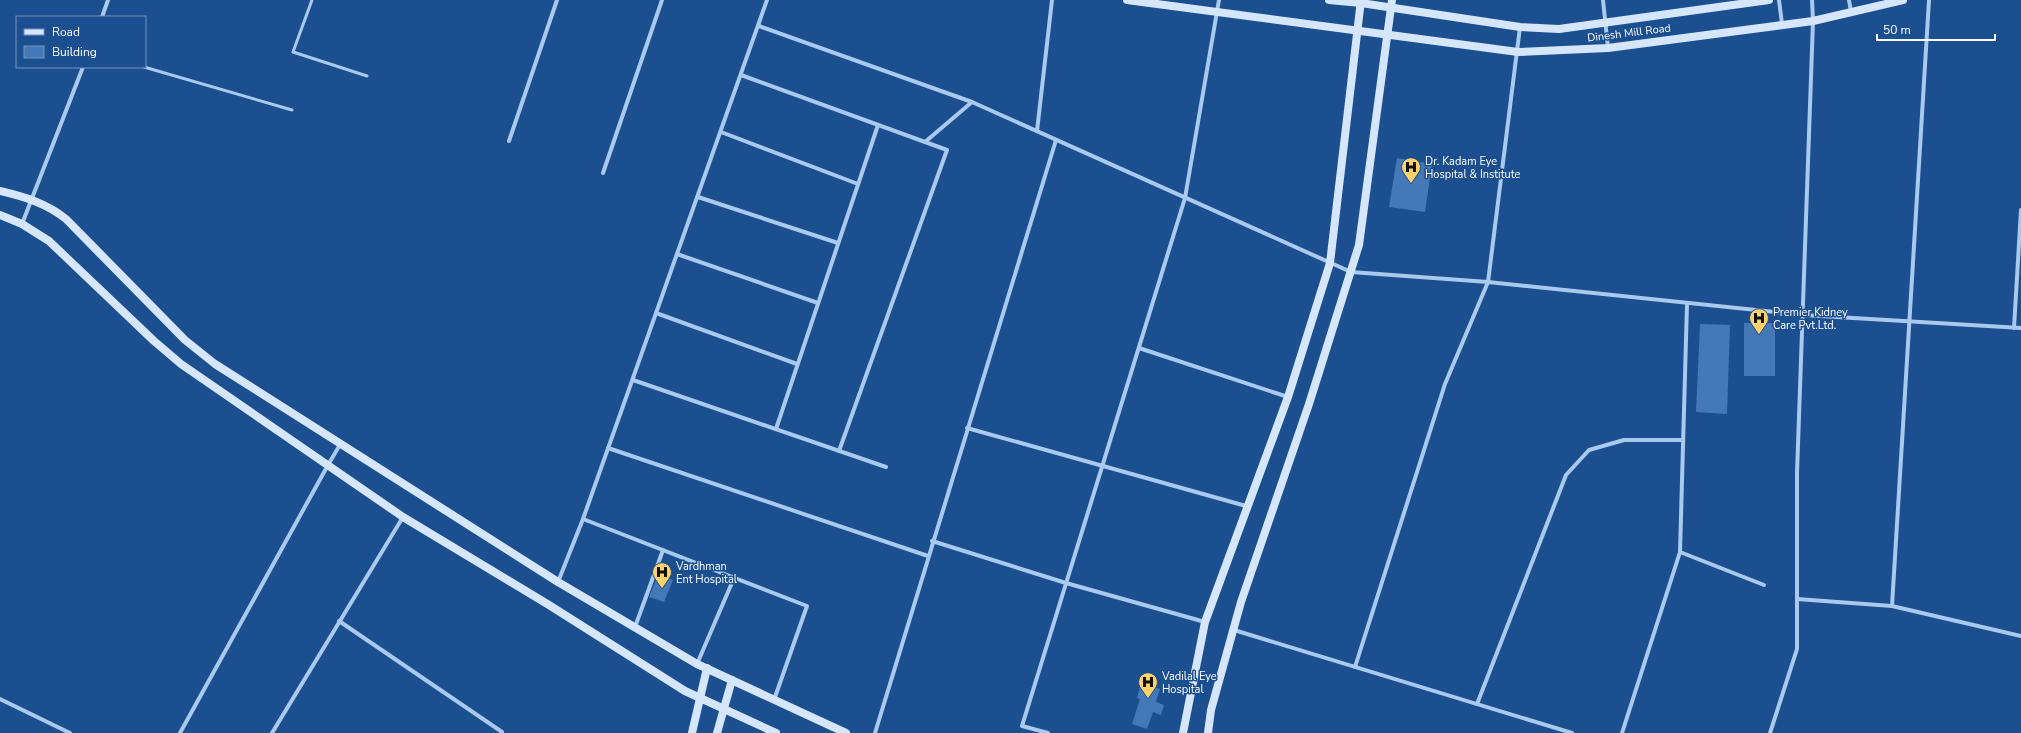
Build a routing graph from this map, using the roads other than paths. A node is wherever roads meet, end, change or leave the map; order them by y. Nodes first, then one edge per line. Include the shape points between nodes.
1 (108, 0) edge
2 (312, 0) edge
3 (556, 0) edge
4 (662, 0) edge
5 (767, 0) edge
6 (1052, 0) edge
7 (1127, 0) edge
8 (1219, 0) edge
9 (1329, 0) edge
10 (1603, 0) edge
11 (1769, 0) edge
12 (1779, 0) edge
13 (1812, 0) edge
14 (1849, 0) edge
15 (1903, 0) edge
16 (1929, 0) edge
17 (1361, 1) edge
18 (1392, 4) edge
19 (1217, 11) junction
20 (1851, 12) junction
21 (102, 16) edge
22 (1813, 21) junction
23 (1605, 24) junction
24 (1782, 24) junction
25 (758, 26) junction
26 (1520, 27) junction
27 (1356, 30) junction
28 (1388, 34) junction
29 (1608, 48) junction
30 (1518, 52) junction
31 (83, 68) edge
32 (146, 68) edge
33 (741, 75) junction
34 (367, 76) dead end
35 (972, 102) junction
36 (292, 110) dead end
37 (878, 125) junction
38 (1037, 131) junction
39 (721, 132) junction
40 (1056, 140) junction
41 (509, 142) dead end
42 (925, 142) junction
43 (603, 172) dead end
44 (858, 184) junction
45 (0, 191) edge
46 (698, 197) junction
47 (1185, 198) junction
48 (32, 199) junction
49 (2021, 210) edge
50 (0, 215) edge
51 (22, 224) junction
52 (838, 242) junction
53 (677, 254) junction
54 (1330, 263) junction
55 (1351, 272) junction
56 (1488, 282) junction
57 (818, 303) junction
58 (1687, 304) junction
59 (656, 313) junction
60 (1803, 315) junction
61 (1910, 321) junction
62 (2014, 328) junction
63 (2021, 328) edge
64 (1139, 348) junction
65 (797, 364) junction
66 (633, 380) junction
67 (1288, 397) junction
68 (967, 428) junction
69 (776, 429) junction
70 (1683, 440) junction
71 (342, 443) junction
72 (608, 448) junction
73 (839, 451) junction
74 (328, 465) junction
75 (886, 467) dead end
76 (1102, 467) junction
77 (1246, 506) junction
78 (403, 517) junction
79 (583, 519) junction
80 (932, 541) junction
81 (663, 550) junction
82 (1680, 552) junction
83 (928, 556) junction
84 (734, 578) junction
85 (558, 582) junction
86 (1066, 583) junction
87 (1764, 585) dead end
88 (1797, 599) junction
89 (1892, 606) junction
90 (340, 621) junction
91 (1205, 622) junction
92 (635, 627) junction
93 (1233, 629) junction
94 (2021, 636) edge
95 (697, 664) junction
96 (1355, 667) junction
97 (706, 668) junction
98 (732, 680) junction
99 (698, 698) junction
100 (0, 699) edge
101 (774, 700) junction
102 (1477, 704) junction
103 (723, 710) junction
104 (758, 729) edge
105 (502, 732) edge
106 (70, 733) edge
107 (180, 733) edge
108 (272, 733) edge
109 (692, 733) edge
110 (717, 733) edge
111 (776, 733) edge
112 (846, 733) edge
113 (875, 733) edge
114 (1048, 733) edge
115 (1183, 733) edge
116 (1208, 733) edge
117 (1572, 733) edge
118 (1622, 733) edge
119 (1770, 733) edge

1 - 21 street
2 - 34 lane via 293,52
3 - 41 street
4 - 43 street
5 - 25 street
6 - 38 street
7 - 19 main road, Dinesh Mill Road
8 - 19 street
9 - 17 main road, Dinesh Mill Road
10 - 23 street
11 - 23 main road, Dinesh Mill Road
12 - 24 street
13 - 22 street
14 - 20 street
15 - 20 main road, Dinesh Mill Road
16 - 61 street
17 - 18 main road, Dinesh Mill Road
17 - 27 main road
18 - 26 main road, Dinesh Mill Road
18 - 28 main road
19 - 27 main road, Dinesh Mill Road
19 - 47 street
20 - 22 main road, Dinesh Mill Road
22 - 24 main road, Dinesh Mill Road
22 - 60 street
23 - 26 main road, Dinesh Mill Road via 1559,30
23 - 29 street
24 - 29 main road, Dinesh Mill Road
25 - 33 street
25 - 35 street
26 - 30 street
27 - 28 main road, Dinesh Mill Road
27 - 54 main road
28 - 30 main road, Dinesh Mill Road
28 - 55 main road via 1359,245
29 - 30 main road, Dinesh Mill Road
30 - 56 street
31 - 48 street
32 - 36 lane
33 - 37 street
33 - 39 street
35 - 38 street
35 - 42 street
37 - 42 street
37 - 44 street
38 - 40 street
39 - 44 street
39 - 46 street
40 - 47 street
40 - 68 street
42 - 73 street via 947,150
44 - 52 street
45 - 48 main road
46 - 52 street
46 - 53 street
47 - 54 street
47 - 64 street
48 - 51 street
48 - 71 main road via 54,209 66,219 191,345 215,364
49 - 62 street
50 - 51 main road
51 - 74 main road via 49,241 154,342 181,364
52 - 57 street
53 - 57 street
53 - 59 street
54 - 55 street
54 - 67 main road
55 - 56 street
55 - 93 main road
56 - 58 street
56 - 96 street via 1445,384
57 - 65 street
58 - 60 street
58 - 70 street
59 - 65 street
59 - 66 street
60 - 61 street
60 - 88 street via 1797,473
61 - 62 street
61 - 89 street
62 - 63 street
64 - 67 street
64 - 76 street
65 - 69 street
66 - 69 street
66 - 72 street
67 - 77 main road
68 - 76 street
68 - 80 street
69 - 73 street
70 - 82 street
70 - 102 street via 1624,440 1589,450 1566,475
71 - 74 street
71 - 85 main road
72 - 79 street
72 - 83 street
73 - 75 street
74 - 78 main road
74 - 107 street
76 - 77 street
76 - 86 street
77 - 91 main road
78 - 90 street
78 - 99 main road
79 - 81 street
79 - 85 street
80 - 83 street
80 - 86 street
81 - 84 street
81 - 92 street
82 - 87 street
82 - 118 street
83 - 113 street
84 - 95 street
84 - 101 street via 807,606
85 - 92 main road
86 - 91 street
86 - 114 street via 1022,726
88 - 89 street
88 - 119 street via 1797,649
89 - 94 street
90 - 105 street
90 - 108 street
91 - 115 main road
92 - 95 main road
93 - 96 street
93 - 116 main road via 1211,710
95 - 97 main road
96 - 102 street
97 - 98 main road
97 - 99 main road
98 - 101 main road
98 - 103 main road
99 - 103 main road
99 - 109 main road
100 - 106 street
101 - 112 main road
102 - 117 street
103 - 104 main road
103 - 110 main road
104 - 111 main road

